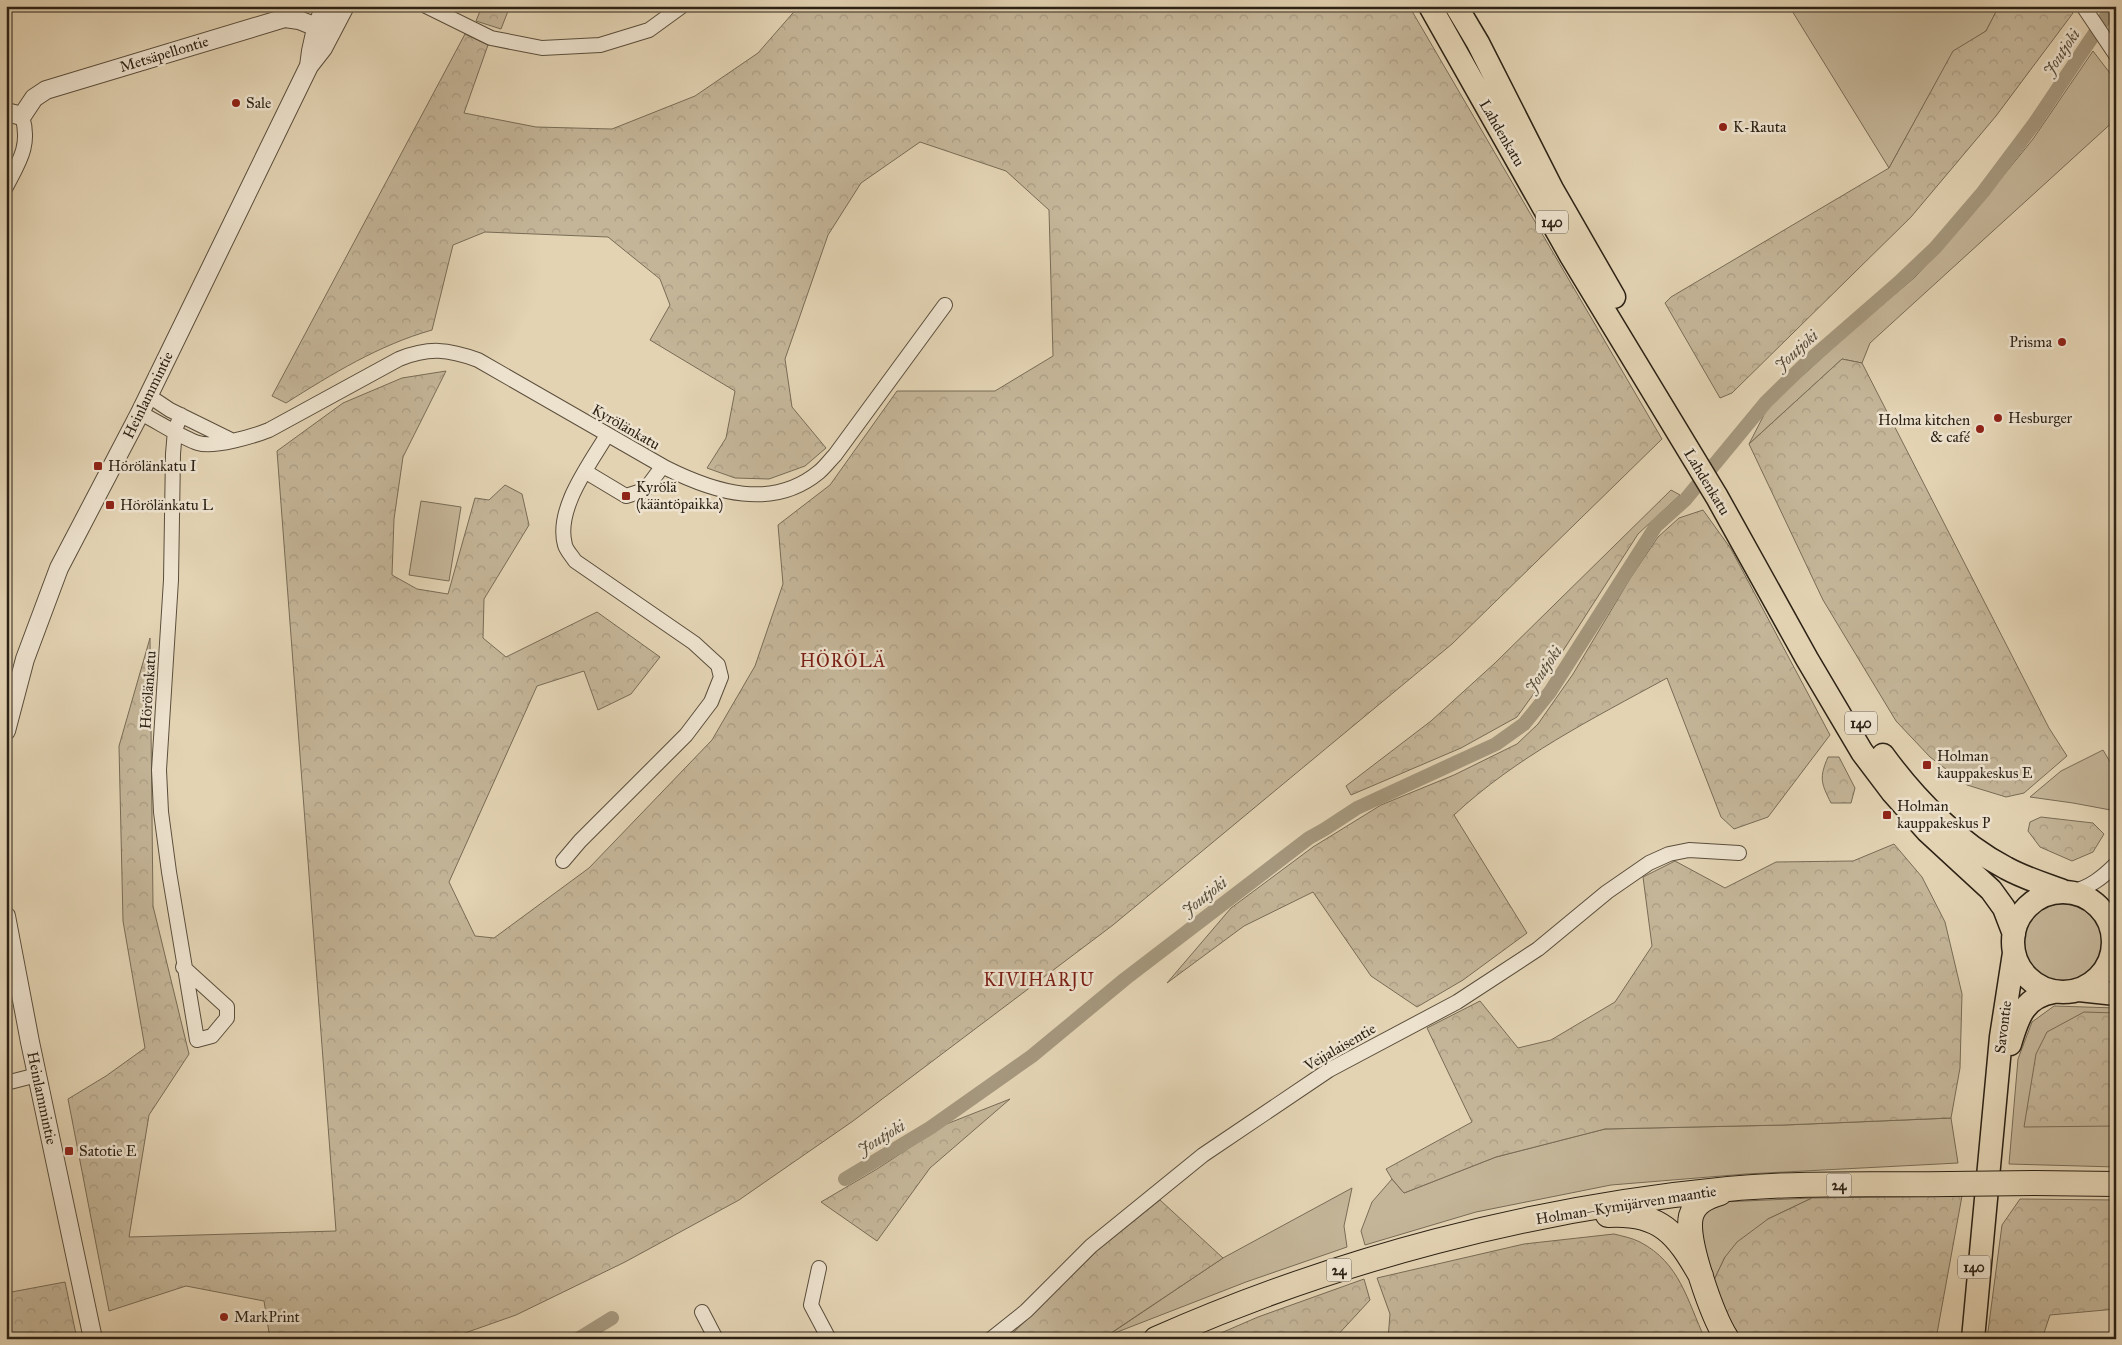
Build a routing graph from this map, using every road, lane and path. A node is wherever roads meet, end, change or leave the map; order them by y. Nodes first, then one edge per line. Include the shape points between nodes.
1 (325, 6) edge
2 (345, 6) edge
3 (426, 6) edge
4 (682, 6) edge
5 (2083, 6) edge
6 (1461, 8) edge
7 (1434, 14) edge
8 (323, 29) junction
9 (2116, 54) edge
10 (14, 114) edge
11 (6, 187) edge
12 (945, 305) dead end
13 (148, 396) junction
14 (140, 413) junction
15 (181, 415) junction
16 (175, 430) junction
17 (1684, 431) junction
18 (607, 435) junction
19 (234, 441) junction
20 (662, 467) junction
21 (586, 472) junction
22 (1722, 494) junction
23 (6, 731) edge
24 (1739, 853) dead end
25 (563, 861) dead end
26 (2116, 864) edge
27 (2067, 892) junction
28 (6, 916) edge
29 (2114, 931) edge
30 (2014, 943) junction
31 (9, 948) edge
32 (183, 967) junction
33 (2079, 990) junction
34 (2054, 992) junction
35 (2116, 994) edge
36 (37, 1075) junction
37 (6, 1083) edge
38 (1995, 1101) junction
39 (2116, 1184) edge
40 (1729, 1189) junction
41 (1986, 1196) junction
42 (1528, 1220) junction
43 (819, 1268) dead end
44 (1701, 1276) junction
45 (702, 1312) dead end
46 (93, 1339) edge
47 (716, 1339) edge
48 (829, 1339) edge
49 (991, 1339) edge
50 (1156, 1339) edge
51 (1727, 1339) edge
52 (1962, 1339) edge
53 (1974, 1339) edge

1 - 8 street, Heinlammintie
2 - 8 street, Heinlammintie
3 - 4 street via 491,38 542,48 600,45 649,30
5 - 9 street
6 - 7 street
6 - 17 main road, Lahdenkatu
7 - 17 main road, Lahdenkatu / 140 via 1571,256
8 - 10 street, Metsäpellontie via 284,18 46,90
8 - 13 street, Heinlammintie via 323,48 309,66
10 - 11 street via 26,130 23,154
12 - 20 street, Kyrölänkatu via 835,455 804,482 788,490 757,495 717,490
13 - 14 street, Heinlammintie
13 - 15 street
14 - 16 street, Kyrölänkatu
14 - 23 street, Heinlammintie via 59,568 25,659
15 - 16 street, Hörölänkatu
15 - 19 street
16 - 19 street, Kyrölänkatu via 200,444
16 - 32 street, Hörölänkatu via 171,580 159,770 166,855
17 - 22 main road, Lahdenkatu / 140
18 - 19 street, Kyrölänkatu via 478,360 440,351 411,354 399,359 269,430
18 - 20 street, Kyrölänkatu
18 - 21 street
20 - 21 street via 645,490 626,496
21 - 25 street via 567,505 565,546 575,561 694,642 718,666 721,678 711,702 686,735
22 - 27 main road, Lahdenkatu / 140 via 1869,735 1903,780 1976,850 2006,868
22 - 30 main road, Lahdenkatu / 140 via 1807,659 1862,752 1927,831 1991,890 2004,908
24 - 49 street, Veijalaisentie via 1689,850 1649,862 1538,949 1458,1002 1329,1070 1203,1155 1091,1246 1026,1311
26 - 27 street via 2088,888
27 - 29 main road, 140 via 2096,903
27 - 30 main road, 140 via 2039,898 2030,905 2022,914
28 - 31 street, Heinlammintie
29 - 33 main road, 140 via 2111,960 2097,980
30 - 34 main road, 140 via 2018,964 2031,981
30 - 38 main road, Savontie / 140
31 - 36 street, Heinlammintie
32 - 32 street, Hörölänkatu via 197,1040 212,1036 228,1018 227,1007
33 - 34 main road, 140
33 - 35 main road
34 - 38 main road, Savontie / 140 via 2036,997 2023,1011 2014,1031
36 - 37 street
36 - 46 street, Heinlammintie
38 - 41 main road, Savontie / 140
39 - 40 highway, Holman–Kymijärven maantie / 24, bridge
40 - 42 highway, Holman–Kymijärven maantie / 24 via 1612,1204
40 - 44 highway via 1700,1201 1691,1216 1692,1241
41 - 52 main road, Savontie / 140
41 - 53 main road, Savontie / 140
42 - 44 highway via 1615,1214 1646,1219 1668,1230 1679,1240
42 - 50 highway, Holman–Kymijärven maantie / 24 via 1361,1263 1205,1317
43 - 48 street via 811,1305
44 - 51 highway via 1710,1305
45 - 47 street

